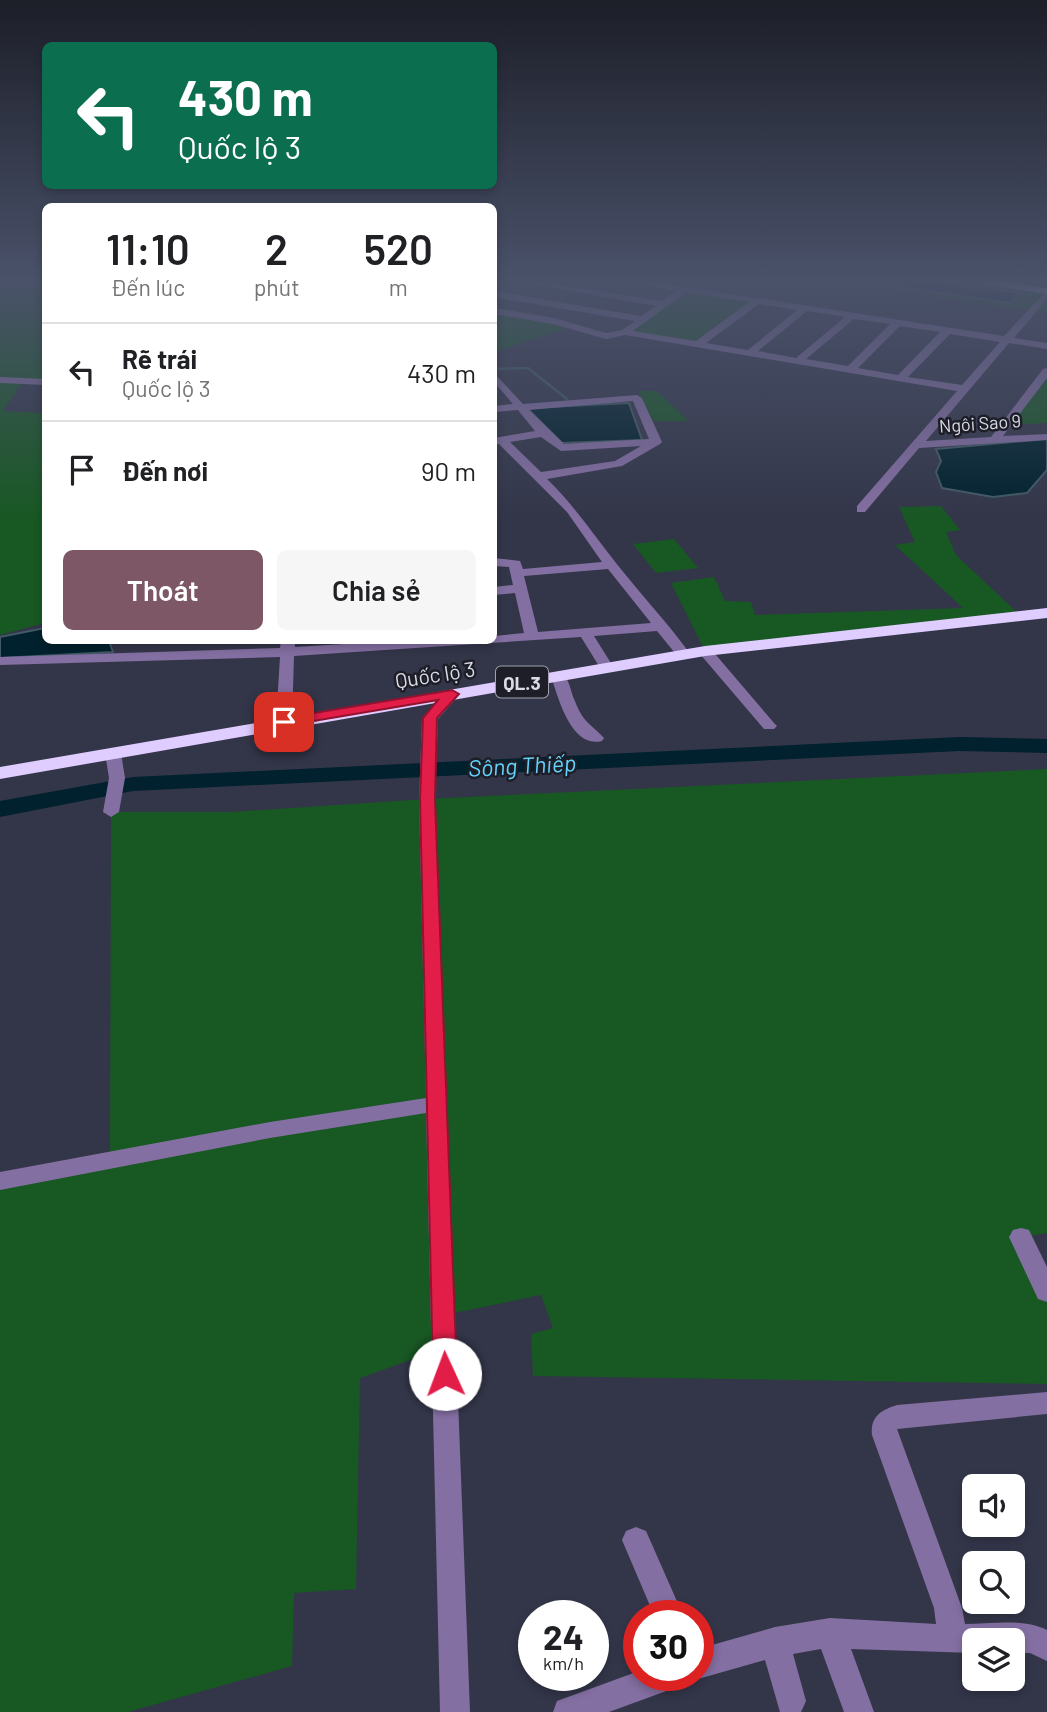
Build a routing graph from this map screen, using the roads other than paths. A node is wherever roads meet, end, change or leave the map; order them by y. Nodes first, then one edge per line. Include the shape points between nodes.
1 (798, 361) edge
2 (859, 361) edge
3 (918, 361) edge
4 (989, 361) edge
5 (850, 370) junction
6 (1047, 371) edge
7 (901, 379) junction
8 (0, 380) edge
9 (42, 383) edge
10 (498, 385) edge
11 (964, 389) junction
12 (519, 405) junction
13 (497, 409) edge
14 (543, 433) junction
15 (1047, 437) edge
16 (995, 439) junction
17 (498, 441) edge
18 (656, 442) junction
19 (915, 446) junction
20 (541, 476) junction
21 (861, 509) dead end
22 (497, 562) edge
23 (611, 565) junction
24 (518, 573) junction
25 (519, 589) junction
26 (497, 591) edge
27 (1047, 613) edge
28 (663, 626) junction
29 (586, 634) junction
30 (531, 638) junction
31 (497, 640) edge
32 (115, 644) edge
33 (356, 644) edge
34 (288, 646) edge
35 (705, 651) junction
36 (684, 655) junction
37 (118, 657) junction
38 (0, 661) edge
39 (607, 668) junction
40 (558, 676) junction
41 (452, 694) junction
42 (404, 702) junction
43 (430, 718) junction
44 (284, 722) junction
45 (769, 726) dead end
46 (596, 738) dead end
47 (113, 752) junction
48 (0, 773) edge
49 (112, 810) dead end
50 (436, 1104) junction
51 (0, 1181) edge
52 (1021, 1237) dead end
53 (1047, 1292) edge
54 (1047, 1404) edge
55 (636, 1540) dead end
56 (662, 1600) edge
57 (830, 1633) junction
58 (952, 1637) junction
59 (775, 1642) junction
60 (1047, 1646) edge
61 (714, 1659) edge
62 (639, 1691) edge
63 (791, 1701) dead end
64 (616, 1704) edge
65 (455, 1712) edge
66 (568, 1712) edge
67 (859, 1712) edge

1 - 5 street
2 - 5 street
3 - 7 street
4 - 11 street
5 - 7 street
6 - 16 street
7 - 11 street
8 - 9 street
10 - 12 street
11 - 19 street
12 - 13 street
12 - 14 street
12 - 18 street via 637,398
14 - 17 street
14 - 18 street via 561,448
15 - 16 street, Ngôi Sao 9
16 - 19 street, Ngôi Sao 9
17 - 20 street
18 - 20 street via 618,464
19 - 21 street
20 - 23 street
22 - 24 street via 512,562
23 - 24 street
23 - 28 street
24 - 25 street
25 - 26 street
25 - 30 street
27 - 35 highway, Quốc lộ 3 / QL.3
28 - 29 street
28 - 36 street
29 - 30 street
29 - 39 street
30 - 31 street
32 - 37 street
33 - 34 street
34 - 37 street
34 - 44 street
35 - 36 highway, Quốc lộ 3 / QL.3
35 - 45 street
36 - 39 highway, Quốc lộ 3 / QL.3
37 - 38 street
39 - 40 highway, Quốc lộ 3 / QL.3
40 - 41 highway, Quốc lộ 3 / QL.3
40 - 46 street via 581,728
41 - 42 highway, Quốc lộ 3 / QL.3
41 - 43 street
42 - 43 street
42 - 44 highway, Quốc lộ 3 / QL.3
43 - 50 street via 427,799
44 - 47 highway, Quốc lộ 3 / QL.3
47 - 48 highway, Quốc lộ 3 / QL.3
47 - 49 street via 117,778
50 - 51 street
50 - 65 street
52 - 53 street
54 - 58 street via 897,1417 884,1426 948,1608
55 - 56 street
57 - 58 street
57 - 59 street
57 - 67 street
58 - 60 street via 1032,1638
59 - 61 street
59 - 63 street
62 - 64 street
64 - 66 street

